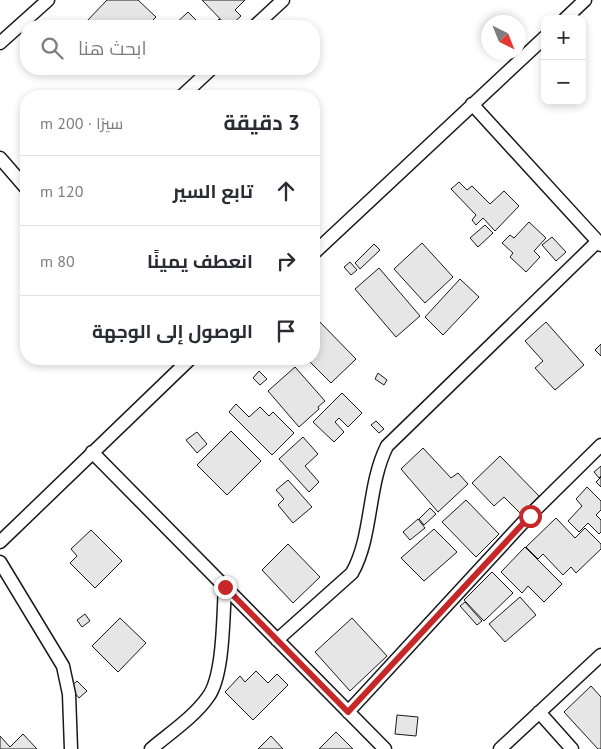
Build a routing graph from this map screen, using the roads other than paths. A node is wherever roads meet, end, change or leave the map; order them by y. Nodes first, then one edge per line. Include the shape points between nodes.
1 (48, 0) edge
2 (283, 0) edge
3 (585, 0) edge
4 (569, 15) edge
5 (26, 20) edge
6 (261, 20) edge
7 (20, 25) edge
8 (541, 41) edge
9 (0, 43) edge
10 (205, 75) edge
11 (188, 90) edge
12 (472, 104) junction
13 (1, 161) edge
14 (20, 182) edge
15 (599, 243) edge
16 (320, 246) edge
17 (184, 365) edge
18 (601, 445) edge
19 (92, 452) junction
20 (0, 542) edge
21 (0, 562) edge
22 (225, 587) junction
23 (277, 640) junction
24 (601, 655) edge
25 (348, 712) junction
26 (539, 712) junction
27 (383, 748) edge
28 (71, 749) edge
29 (152, 749) edge
30 (500, 749) edge
31 (572, 749) edge

1 - 5 street
2 - 6 street
3 - 4 street
7 - 9 street
8 - 12 street
10 - 11 street
12 - 15 street
12 - 16 street
13 - 14 street
15 - 23 street via 387,446 378,464 356,566
17 - 19 street
18 - 25 street via 530,516
19 - 20 street
19 - 22 street
21 - 28 street via 63,666 69,694
22 - 23 street
22 - 29 street via 217,680 209,697 197,710
23 - 25 street
24 - 26 street
25 - 27 street
26 - 30 street
26 - 31 street

